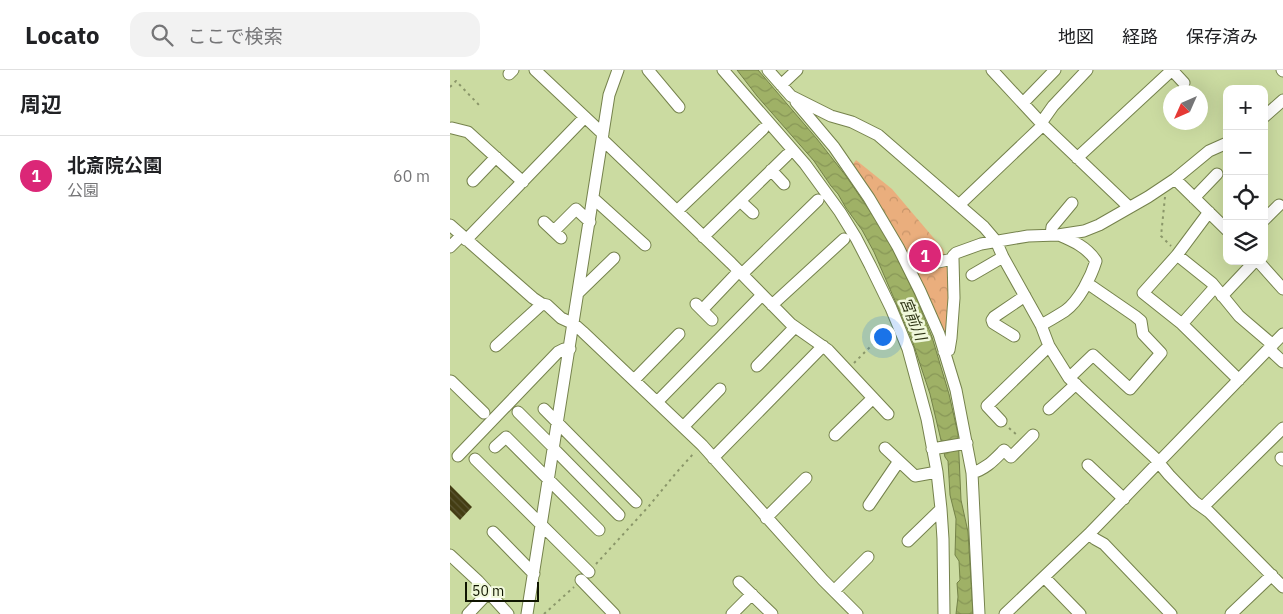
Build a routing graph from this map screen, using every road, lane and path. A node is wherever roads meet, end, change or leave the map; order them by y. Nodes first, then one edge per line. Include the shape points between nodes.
1 (535, 70) edge
2 (648, 70) edge
3 (723, 70) edge
4 (798, 70) edge
5 (992, 70) edge
6 (1055, 70) edge
7 (1087, 70) edge
8 (1172, 70) edge
9 (771, 71) edge
10 (615, 72) edge
11 (1184, 83) dead end
12 (782, 85) junction
13 (450, 87) edge
14 (791, 96) junction
15 (1283, 100) edge
16 (1023, 103) junction
17 (479, 105) dead end
18 (679, 107) dead end
19 (1268, 113) edge
20 (585, 117) junction
21 (1042, 124) junction
22 (451, 129) edge
23 (763, 129) dead end
24 (603, 137) junction
25 (1223, 145) edge
26 (787, 155) dead end
27 (496, 157) junction
28 (1077, 158) junction
29 (771, 170) junction
30 (1217, 174) dead end
31 (1175, 179) junction
32 (473, 181) dead end
33 (524, 182) junction
34 (784, 184) dead end
35 (1163, 188) junction
36 (594, 198) junction
37 (1194, 198) junction
38 (740, 201) junction
39 (812, 203) dead end
40 (1072, 203) dead end
41 (1278, 204) edge
42 (959, 205) junction
43 (1130, 208) junction
44 (677, 211) junction
45 (1209, 212) junction
46 (752, 213) dead end
47 (1268, 215) edge
48 (544, 222) dead end
49 (590, 222) junction
50 (450, 225) edge
51 (1223, 226) edge
52 (1055, 235) junction
53 (703, 236) junction
54 (464, 238) junction
55 (844, 239) dead end
56 (996, 241) junction
57 (645, 246) dead end
58 (450, 247) edge
59 (1177, 254) junction
60 (1003, 257) junction
61 (953, 259) junction
62 (938, 262) dead end
63 (612, 264) dead end
64 (1252, 265) edge
65 (1261, 265) edge
66 (740, 272) junction
67 (972, 275) dead end
68 (1087, 283) junction
69 (1283, 289) edge
70 (1219, 291) junction
71 (579, 292) junction
72 (762, 295) junction
73 (1025, 296) junction
74 (542, 304) junction
75 (772, 305) junction
76 (1142, 307) junction
77 (712, 320) dead end
78 (896, 321) junction
79 (574, 324) junction
80 (1182, 324) junction
81 (1041, 325) junction
82 (795, 327) junction
83 (679, 334) dead end
84 (1283, 334) edge
85 (1014, 336) dead end
86 (496, 346) dead end
87 (823, 346) junction
88 (1049, 346) junction
89 (1271, 347) junction
90 (570, 349) junction
91 (944, 352) junction
92 (1283, 362) edge
93 (757, 366) dead end
94 (847, 370) junction
95 (453, 379) edge
96 (634, 380) junction
97 (1239, 380) junction
98 (1072, 381) junction
99 (720, 389) dead end
100 (873, 398) junction
101 (657, 402) junction
102 (544, 409) dead end
103 (1049, 409) dead end
104 (518, 412) dead end
105 (478, 413) dead end
106 (888, 414) dead end
107 (1001, 421) dead end
108 (558, 423) junction
109 (683, 427) junction
110 (1281, 433) edge
111 (835, 435) dead end
112 (1033, 435) dead end
113 (965, 444) junction
114 (702, 445) junction
115 (495, 447) dead end
116 (554, 448) junction
117 (885, 448) dead end
118 (934, 449) junction
119 (458, 456) dead end
120 (713, 458) junction
121 (475, 459) dead end
122 (899, 461) junction
123 (1159, 463) junction
124 (1088, 465) dead end
125 (936, 472) junction
126 (972, 473) junction
127 (549, 478) junction
128 (806, 478) dead end
129 (1124, 499) junction
130 (636, 502) dead end
131 (869, 505) dead end
132 (1203, 507) junction
133 (941, 509) junction
134 (619, 516) dead end
135 (766, 518) junction
136 (541, 526) junction
137 (599, 530) dead end
138 (493, 532) dead end
139 (1090, 534) junction
140 (908, 541) dead end
141 (868, 557) dead end
142 (452, 562) edge
143 (534, 574) junction
144 (1272, 575) junction
145 (585, 576) junction
146 (1044, 577) junction
147 (739, 582) dead end
148 (1283, 587) edge
149 (834, 591) junction
150 (488, 592) junction
151 (752, 594) junction
152 (1007, 613) edge
153 (468, 614) edge
154 (508, 614) edge
155 (527, 614) edge
156 (544, 614) edge
157 (614, 614) edge
158 (732, 614) edge
159 (772, 614) edge
160 (858, 614) edge
161 (944, 614) edge
162 (979, 614) edge
163 (1080, 614) edge
164 (1171, 614) edge
165 (1231, 614) edge

1 - 20 street
2 - 18 street
3 - 78 street via 805,164 836,215 856,238
4 - 12 street
5 - 16 street
6 - 16 street
7 - 21 street via 1053,106
8 - 11 street
8 - 28 street via 1126,119
9 - 12 street
10 - 24 street
12 - 14 street
13 - 17 path via 456,81
14 - 42 street via 878,135
14 - 91 street via 834,147 869,198 920,291
15 - 19 street
16 - 21 street
20 - 24 street
20 - 33 street
21 - 28 street
21 - 42 street
22 - 27 street via 468,132
23 - 44 street via 757,141 715,182
24 - 36 street
24 - 44 street
25 - 31 street via 1209,151
26 - 29 street
27 - 32 street
27 - 33 street
28 - 43 street
29 - 34 street
29 - 38 street
30 - 37 street
31 - 35 street
31 - 37 street
33 - 54 street
35 - 43 street
35 - 59 path via 1166,201 1161,236
36 - 49 street
36 - 57 street
37 - 45 street
38 - 46 street
38 - 53 street
39 - 66 street
40 - 52 street via 1052,227
41 - 47 street
42 - 56 street
43 - 52 street via 1084,231
44 - 53 street
45 - 51 street
45 - 59 street
48 - 49 street via 558,234 576,209
49 - 71 street
50 - 54 street
52 - 56 street
52 - 68 street via 1076,242 1092,254 1096,261
53 - 66 street
54 - 58 street
54 - 74 street
55 - 75 street
56 - 60 street
56 - 61 street via 960,251
59 - 70 street
59 - 76 street via 1142,293
60 - 67 street
60 - 73 street
61 - 62 street
61 - 91 street via 951,338 949,350
63 - 71 street
64 - 70 street
65 - 69 street
66 - 72 street
66 - 77 street via 699,307
68 - 76 street
68 - 81 street via 1066,310
70 - 80 street
70 - 89 street
71 - 79 street
72 - 75 street
72 - 101 street
73 - 81 street
73 - 85 street via 992,320
74 - 79 street
74 - 86 street
75 - 82 street
76 - 80 street
76 - 98 street via 1143,334 1161,353 1130,389 1093,355
78 - 94 path
78 - 118 street via 908,349
79 - 90 street
79 - 96 street
80 - 97 street
81 - 88 street
82 - 87 street
82 - 93 street
83 - 96 street
84 - 89 street
87 - 94 street
87 - 120 street
88 - 98 street
88 - 107 street via 987,406
89 - 92 street
89 - 97 street
90 - 108 street
90 - 119 street via 558,352
91 - 113 street via 956,390
94 - 100 street
95 - 105 street
96 - 101 street
97 - 123 street
98 - 103 street
98 - 123 street
99 - 109 street
100 - 106 street
100 - 111 street
101 - 109 street
102 - 108 street
104 - 116 street
108 - 116 street
108 - 130 street
109 - 114 street
110 - 132 street via 1246,471
112 - 126 street via 1011,457 1004,450 988,466
113 - 118 street
113 - 126 street
114 - 120 street
114 - 145 path
115 - 127 street via 506,436
116 - 127 street
116 - 134 street via 600,504
117 - 122 street
118 - 125 street
120 - 135 street
121 - 136 street via 497,488
122 - 125 street via 915,476
122 - 131 street via 881,496
123 - 129 street
123 - 132 street
124 - 129 street
125 - 133 street
126 - 162 street
127 - 136 street
127 - 137 street
128 - 135 street
129 - 139 street
132 - 144 street
133 - 140 street
133 - 161 street
135 - 149 street
136 - 143 street
136 - 145 street
138 - 143 street
139 - 146 street
139 - 164 street via 1104,544
141 - 149 street
142 - 150 street
143 - 155 street
144 - 148 street
144 - 165 street
145 - 156 path
145 - 157 street
146 - 152 street
146 - 163 street
147 - 151 street
149 - 160 street
150 - 153 street
150 - 154 street
151 - 158 street
151 - 159 street

